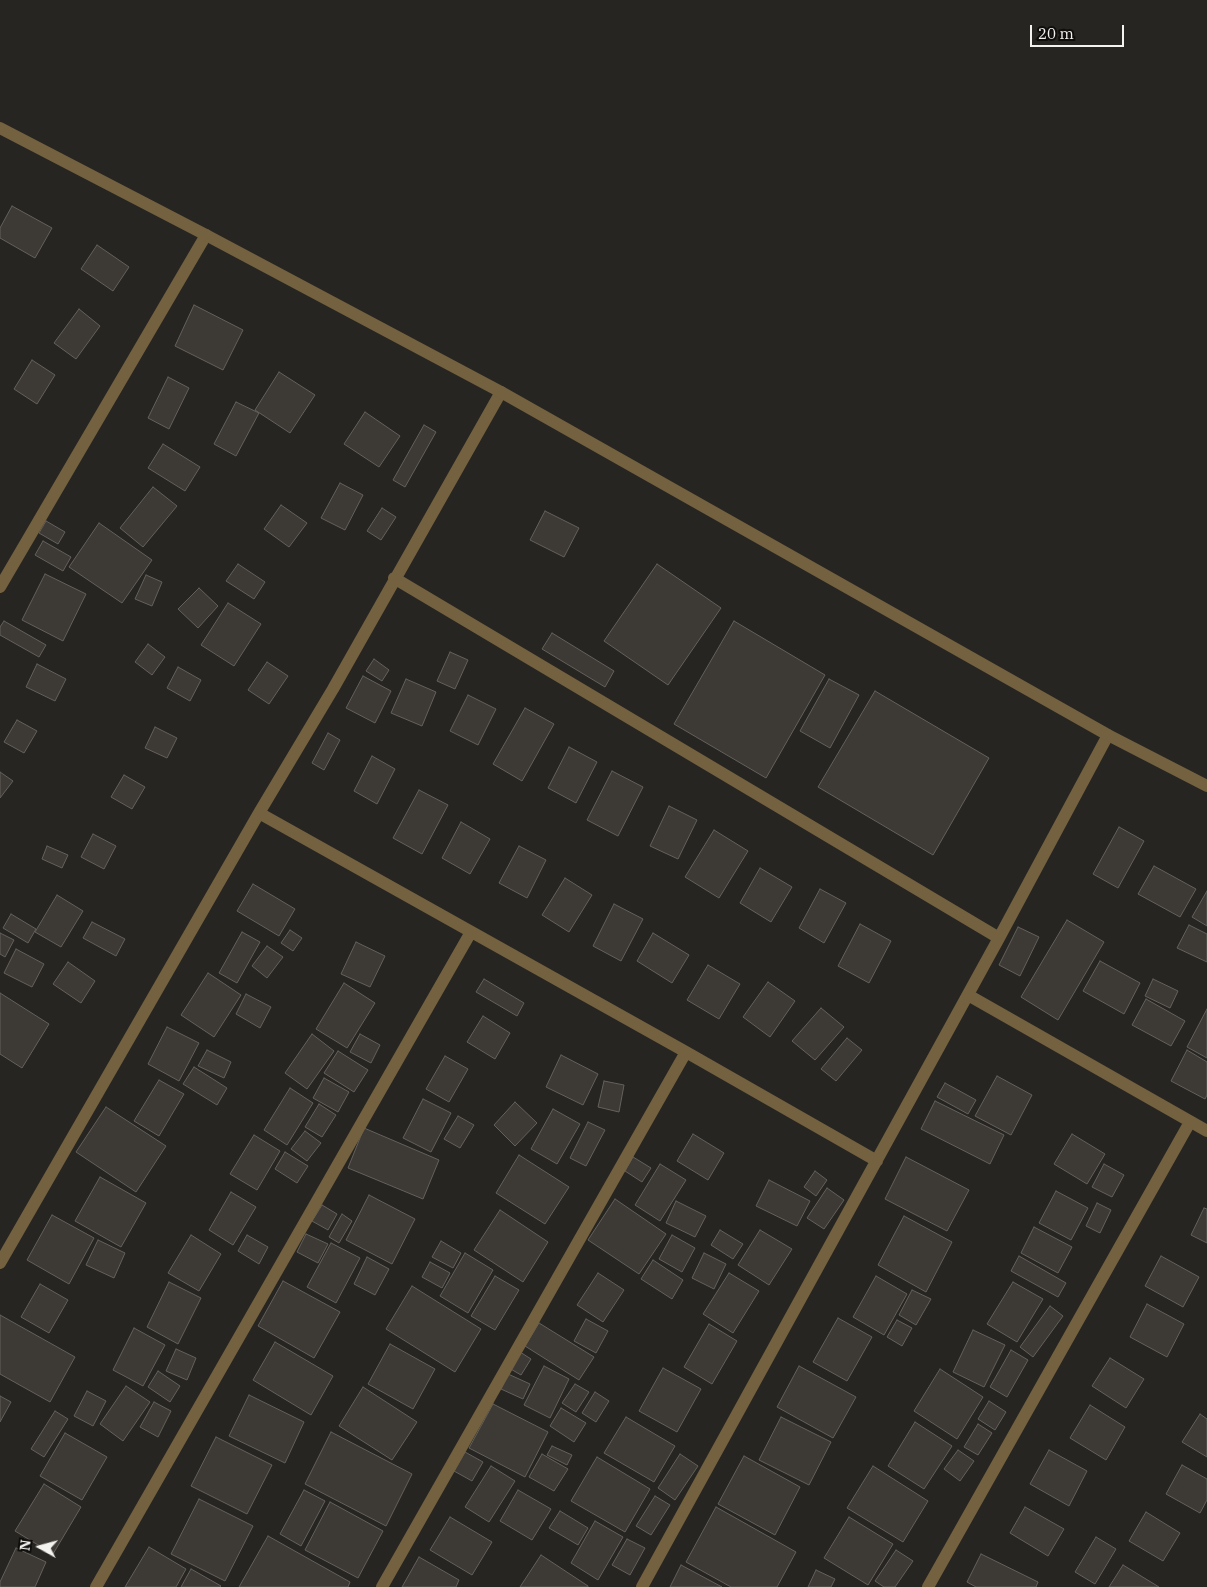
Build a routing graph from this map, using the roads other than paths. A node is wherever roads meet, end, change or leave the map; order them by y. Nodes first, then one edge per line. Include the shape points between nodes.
1 (0, 128) edge
2 (206, 235) junction
3 (501, 392) junction
4 (394, 578) junction
5 (0, 587) edge
6 (1108, 735) junction
7 (1207, 786) edge
8 (259, 813) junction
9 (471, 932) junction
10 (999, 938) junction
11 (968, 995) junction
12 (686, 1052) junction
13 (1190, 1122) junction
14 (1207, 1131) edge
15 (877, 1160) junction
16 (0, 1263) edge
17 (96, 1587) edge
18 (382, 1587) edge
19 (642, 1587) edge
20 (928, 1587) edge

1 - 2 street
2 - 3 street
2 - 5 street
3 - 4 street
3 - 6 street
4 - 8 street
4 - 10 street
6 - 7 street
6 - 10 street
8 - 9 street
8 - 16 street
9 - 12 street
9 - 17 street
10 - 11 street
11 - 13 street
11 - 15 street
12 - 15 street
12 - 18 street
13 - 14 street
13 - 20 street
15 - 19 street

